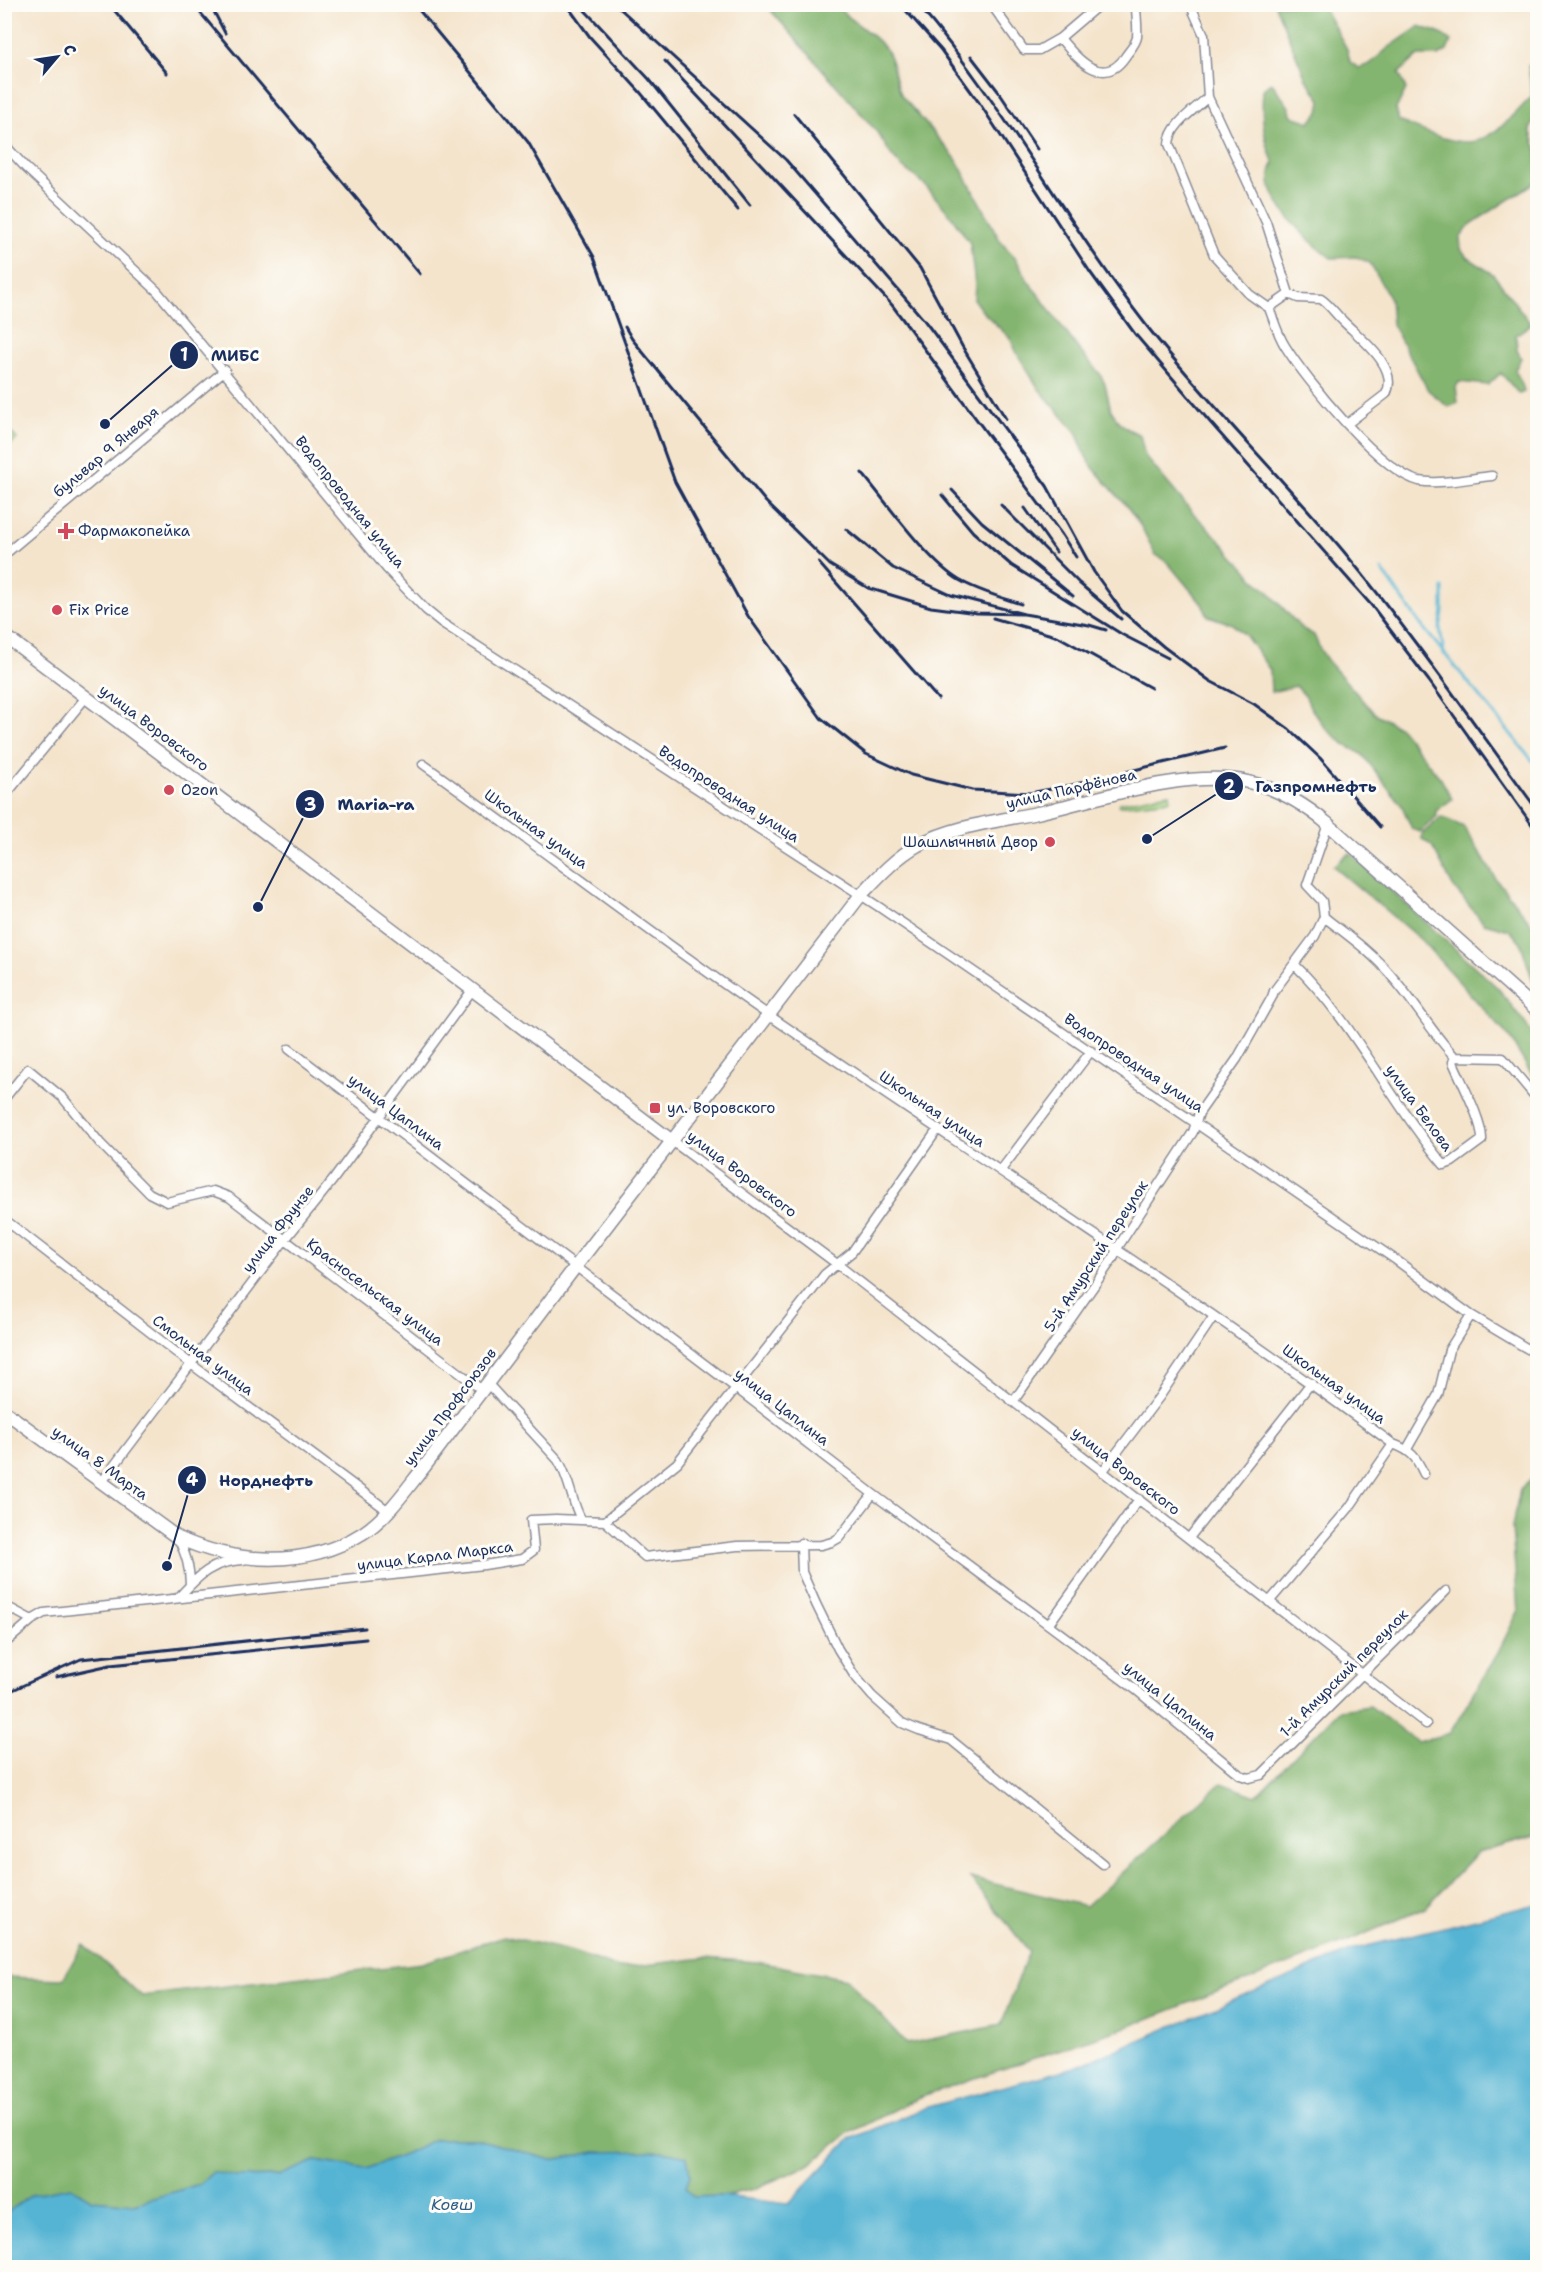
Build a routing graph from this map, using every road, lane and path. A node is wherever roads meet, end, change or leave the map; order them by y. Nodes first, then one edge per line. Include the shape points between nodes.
1 (991, 4) edge
2 (1100, 4) edge
3 (1136, 4) edge
4 (1190, 4) edge
5 (1060, 38) junction
6 (1208, 97) junction
7 (4, 144) edge
8 (1289, 294) junction
9 (1269, 308) junction
10 (225, 370) junction
11 (1347, 424) junction
12 (1492, 476) dead end
13 (4, 555) edge
14 (4, 634) edge
15 (87, 696) junction
16 (423, 764) dead end
17 (4, 797) edge
18 (1328, 824) junction
19 (860, 896) junction
20 (1324, 917) junction
21 (1294, 964) junction
22 (473, 988) junction
23 (1538, 1011) edge
24 (769, 1015) junction
25 (289, 1049) dead end
26 (1091, 1051) junction
27 (1455, 1057) junction
28 (4, 1099) edge
29 (1538, 1100) edge
30 (380, 1117) junction
31 (1196, 1123) junction
32 (938, 1129) junction
33 (672, 1141) junction
34 (1001, 1170) junction
35 (4, 1219) edge
36 (284, 1241) junction
37 (1116, 1250) junction
38 (837, 1264) junction
39 (576, 1266) junction
40 (1214, 1316) junction
41 (1471, 1316) junction
42 (1538, 1355) edge
43 (191, 1364) junction
44 (1311, 1383) junction
45 (484, 1387) junction
46 (736, 1388) junction
47 (1013, 1402) junction
48 (4, 1411) edge
49 (1393, 1444) junction
50 (1407, 1449) junction
51 (1102, 1472) junction
52 (1425, 1474) dead end
53 (100, 1483) junction
54 (873, 1494) junction
55 (1139, 1499) junction
56 (387, 1510) junction
57 (581, 1519) junction
58 (605, 1521) junction
59 (178, 1538) junction
60 (1189, 1538) junction
61 (801, 1544) junction
62 (252, 1560) junction
63 (190, 1585) junction
64 (1446, 1591) dead end
65 (179, 1597) junction
66 (1269, 1602) junction
67 (4, 1605) edge
68 (32, 1620) junction
69 (1049, 1624) junction
70 (4, 1644) edge
71 (1361, 1675) junction
72 (1426, 1724) dead end
73 (1261, 1775) joint
74 (1103, 1864) dead end

1 - 5 street via 1024,50 1039,50
2 - 5 street
3 - 5 street via 1137,40 1117,67 1099,70 1082,62
4 - 6 street via 1204,35
6 - 8 street via 1266,222
6 - 9 street via 1173,129 1169,144 1214,255 1249,294
7 - 10 street, Водопроводная улица via 158,291
8 - 9 street
8 - 11 street via 1326,302 1382,363 1388,380 1386,394
9 - 11 street via 1283,344
10 - 13 street, бульвар 9 Января
10 - 19 street, Водопроводная улица via 387,569 426,610
11 - 12 street via 1380,456 1416,480
14 - 15 main road, улица Воровского
15 - 17 street
15 - 22 main road, улица Воровского
16 - 24 street, Школьная улица
18 - 19 main road, улица Парфёнова via 1302,805 1248,782 1189,781 940,836 900,856
18 - 20 street via 1307,885 1322,901
18 - 23 main road, улица Парфёнова
19 - 24 main road, улица Парфёнова
19 - 26 street, Водопроводная улица
20 - 21 street, 5-й Амурский переулок
20 - 27 street via 1364,947 1395,979
21 - 27 street, улица Белова via 1341,1018 1444,1165 1482,1140 1453,1062
21 - 31 street, 5-й Амурский переулок
22 - 30 street, улица Фрунзе
22 - 33 main road, улица Воровского
24 - 32 street, Школьная улица
24 - 33 main road, улица Парфёнова
25 - 30 street, улица Цаплина
26 - 31 street, Водопроводная улица
26 - 34 street
27 - 29 street via 1503,1058
28 - 36 street, Красносельская улица via 28,1069 63,1098 149,1193 167,1202 219,1193
30 - 36 street, улица Фрунзе
30 - 39 street, улица Цаплина
31 - 37 street, 5-й Амурский переулок
31 - 41 street, Водопроводная улица
32 - 34 street, Школьная улица
32 - 38 street via 852,1252
33 - 38 street, улица Воровского
33 - 39 main road, улица Профсоюзов
34 - 37 street, Школьная улица
35 - 43 street, Смольная улица
36 - 43 street, улица Фрунзе
36 - 45 street, Красносельская улица
37 - 40 street, Школьная улица
37 - 47 street, 5-й Амурский переулок
38 - 46 street
38 - 47 street, улица Воровского
39 - 45 main road, улица Профсоюзов
39 - 46 street, улица Цаплина
40 - 44 street, Школьная улица
40 - 51 street
41 - 42 street, Водопроводная улица
41 - 50 street via 1449,1350 1437,1395
43 - 53 street, улица Фрунзе
43 - 56 street, Смольная улица
44 - 49 street, Школьная улица
44 - 60 street
45 - 56 main road, улица Профсоюзов
45 - 57 street, Красносельская улица via 558,1460
46 - 54 street, улица Цаплина
46 - 58 street via 677,1463
47 - 51 street, улица Воровского
48 - 53 main road, улица 8 Марта
49 - 50 street, Школьная улица
49 - 66 street via 1349,1508
50 - 52 street
51 - 55 street, улица Воровского
53 - 59 main road, улица 8 Марта
54 - 61 street via 839,1538 821,1545
54 - 69 street, улица Цаплина
55 - 60 street, улица Воровского
55 - 69 street
56 - 62 main road, улица Профсоюзов via 364,1532 338,1546 302,1555
57 - 58 street, улица Карла Маркса
57 - 65 street, улица Карла Маркса via 531,1520 534,1550 522,1559 364,1580
58 - 61 street via 645,1557 737,1546
59 - 62 main road, улица Профсоюзов via 204,1550
59 - 63 street via 187,1557
60 - 66 street, улица Воровского
61 - 74 street via 802,1572 816,1604 838,1649 872,1696 902,1722 951,1740
62 - 63 street via 217,1564
63 - 65 street
64 - 71 street, 1-й Амурский переулок
65 - 68 street, улица Карла Маркса via 44,1613
66 - 71 street, улица Воровского
67 - 68 street
68 - 70 street, улица Карла Маркса
69 - 73 street, улица Цаплина via 1239,1775
71 - 72 street, улица Воровского
71 - 73 street, 1-й Амурский переулок

